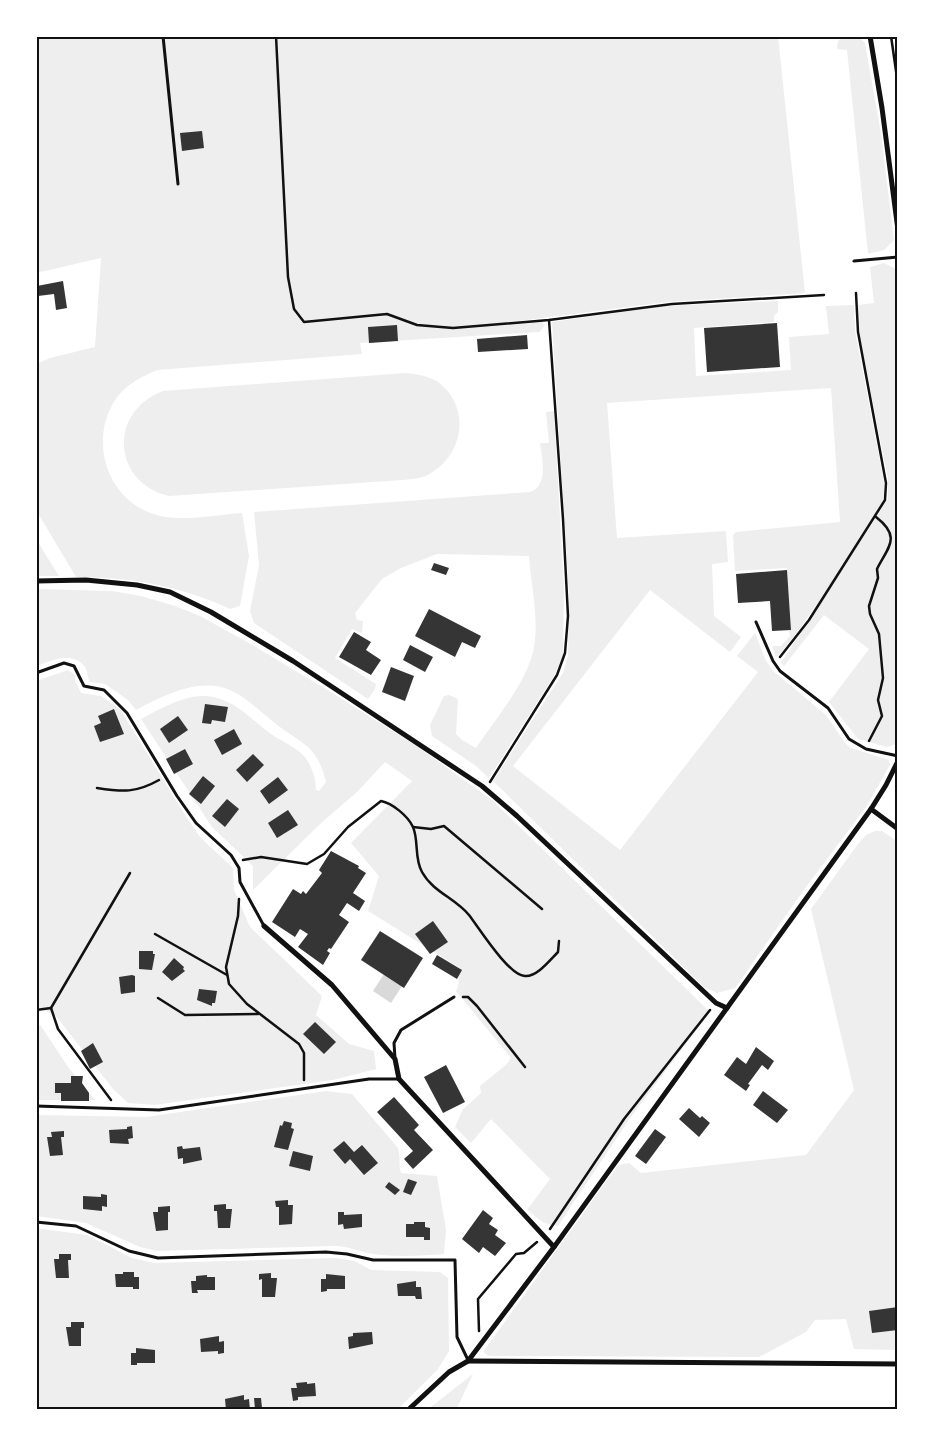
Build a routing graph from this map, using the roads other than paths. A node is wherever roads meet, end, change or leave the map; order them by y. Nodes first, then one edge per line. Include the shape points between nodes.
1 (163, 36) edge
2 (870, 36) edge
3 (178, 184) dead end
4 (898, 230) edge
5 (898, 257) edge
6 (854, 261) dead end
7 (36, 580) edge
8 (756, 622) dead end
9 (36, 673) edge
10 (898, 756) edge
11 (898, 761) edge
12 (871, 808) junction
13 (898, 829) edge
14 (264, 926) joint
15 (454, 998) road end
16 (727, 1008) junction
17 (395, 1059) junction
18 (399, 1079) junction
19 (36, 1106) edge
20 (36, 1222) edge
21 (554, 1247) junction
22 (468, 1360) junction
23 (898, 1364) edge
24 (408, 1410) edge

1 - 3 lane
2 - 4 street
5 - 6 lane
7 - 16 street via 86,580 170,592 211,612 293,661 486,789 716,1003
8 - 10 lane via 775,665 828,708 849,739 866,749
9 - 14 lane via 64,663 74,666 84,686 104,690 126,713 196,823 231,855 238,868 240,882
11 - 12 street
12 - 13 street
12 - 16 street
14 - 17 street via 332,985
15 - 17 lane via 401,1030 394,1043
16 - 21 street
17 - 18 street
18 - 19 lane via 369,1079 159,1110
18 - 21 street
20 - 22 lane via 76,1226 129,1251 158,1258 326,1252 373,1260 455,1260 457,1337
21 - 22 street
22 - 23 street
22 - 24 street via 449,1372

